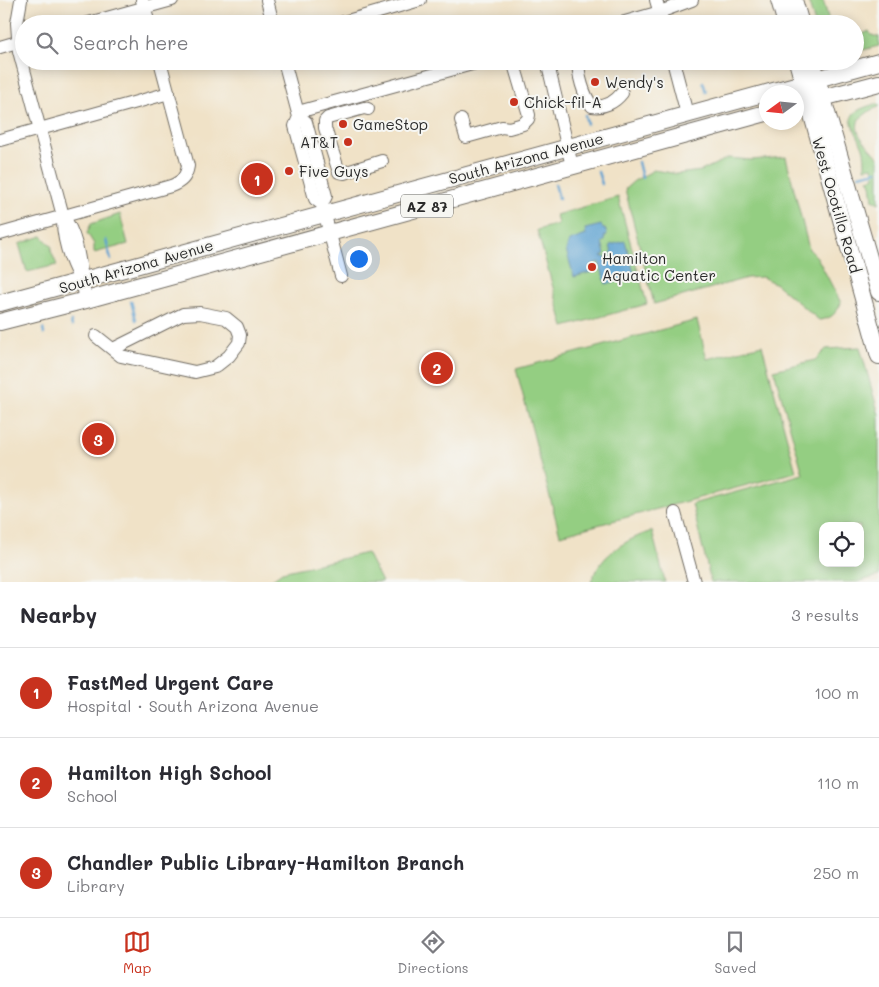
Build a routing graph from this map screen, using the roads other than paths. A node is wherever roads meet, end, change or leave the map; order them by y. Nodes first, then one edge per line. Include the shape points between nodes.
1 (21, 0) edge
2 (172, 0) edge
3 (267, 0) edge
4 (420, 0) edge
5 (692, 0) edge
6 (779, 0) edge
7 (794, 0) edge
8 (143, 4) edge
9 (660, 12) edge
10 (18, 15) edge
11 (111, 15) edge
12 (271, 15) edge
13 (368, 15) edge
14 (783, 15) edge
15 (798, 15) edge
16 (15, 43) edge
17 (0, 47) edge
18 (879, 62) edge
19 (864, 66) edge
20 (24, 70) edge
21 (163, 70) edge
22 (286, 70) edge
23 (452, 70) edge
24 (516, 70) edge
25 (549, 70) edge
26 (579, 70) edge
27 (675, 70) edge
28 (803, 70) edge
29 (811, 70) edge
30 (850, 70) edge
31 (810, 81) junction
32 (879, 83) edge
33 (622, 92) dead end
34 (169, 93) junction
35 (809, 102) edge
36 (368, 109) dead end
37 (687, 114) junction
38 (299, 115) junction
39 (759, 115) edge
40 (461, 120) dead end
41 (40, 129) junction
42 (0, 140) edge
43 (567, 148) junction
44 (382, 161) dead end
45 (572, 166) junction
46 (323, 209) junction
47 (63, 216) junction
48 (330, 233) junction
49 (0, 234) edge
50 (341, 276) dead end
51 (81, 281) junction
52 (879, 292) edge
53 (86, 300) junction
54 (0, 303) edge
55 (6, 320) edge
56 (96, 336) dead end
57 (113, 349) junction
58 (879, 356) edge
59 (676, 513) dead end
60 (694, 582) edge

1 - 10 street
2 - 8 street
3 - 12 street
4 - 13 street
5 - 9 street
6 - 14 main road
7 - 15 main road
8 - 11 street
16 - 17 street
18 - 19 main road, South Arizona Avenue / AZ 87
20 - 41 street
21 - 34 street
22 - 38 street
23 - 38 street
24 - 40 street via 529,115 523,124 466,137
25 - 43 street
26 - 33 street via 592,106 615,102
27 - 37 street
28 - 31 main road
29 - 31 main road
30 - 31 main road, South Arizona Avenue / AZ 87
31 - 35 main road, West Ocotillo Road
31 - 37 main road, South Arizona Avenue / AZ 87
32 - 35 main road
34 - 41 street
34 - 47 street via 188,166 187,175 171,186
35 - 52 main road, West Ocotillo Road
35 - 58 main road, West Ocotillo Road
36 - 44 street via 328,118 325,128 339,172
37 - 43 main road, South Arizona Avenue / AZ 87
38 - 46 street via 295,126 315,199
39 - 45 main road, South Arizona Avenue / AZ 87
41 - 42 street
41 - 47 street
43 - 45 street
43 - 46 main road, South Arizona Avenue / AZ 87
45 - 48 main road, South Arizona Avenue / AZ 87
46 - 48 street
46 - 51 main road, South Arizona Avenue / AZ 87
47 - 49 street
47 - 51 street via 72,227 81,264
48 - 50 street
48 - 53 main road, South Arizona Avenue / AZ 87
51 - 53 street
51 - 54 main road, South Arizona Avenue / AZ 87
53 - 55 main road, South Arizona Avenue / AZ 87
56 - 57 street
57 - 57 street via 121,356 195,372 215,367 229,356 239,343 240,335 237,327 226,318 200,313 182,314
59 - 60 street

